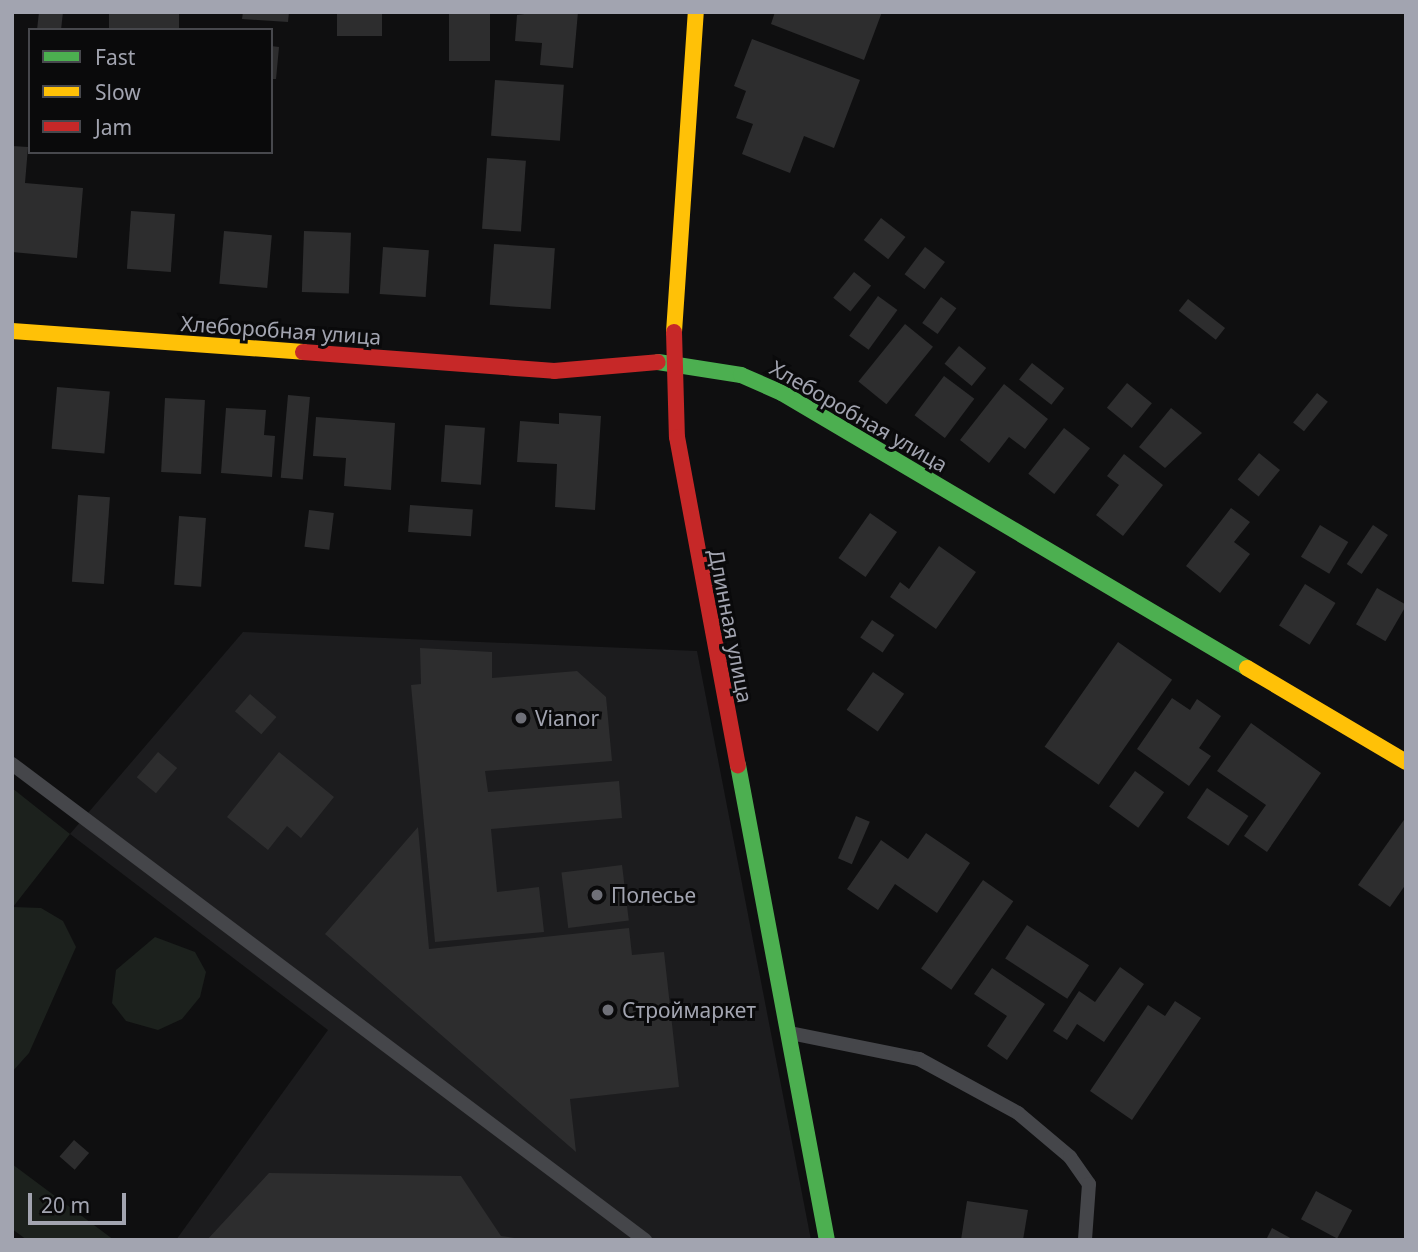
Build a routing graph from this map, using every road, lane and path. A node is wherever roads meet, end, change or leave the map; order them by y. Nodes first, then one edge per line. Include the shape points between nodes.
1 (696, 12) edge
2 (12, 331) edge
3 (672, 360) junction
4 (1406, 762) edge
5 (12, 764) edge
6 (788, 1032) junction
7 (646, 1240) edge
8 (827, 1240) edge
9 (1085, 1240) edge

1 - 3 street, Длинная улица
2 - 3 street, Хлеборобная улица via 554,371
3 - 4 street, Хлеборобная улица via 741,375 782,393
3 - 6 street, Длинная улица via 694,545
5 - 7 lane
6 - 8 street, Длинная улица
6 - 9 lane via 919,1059 1018,1113 1070,1157 1089,1184

